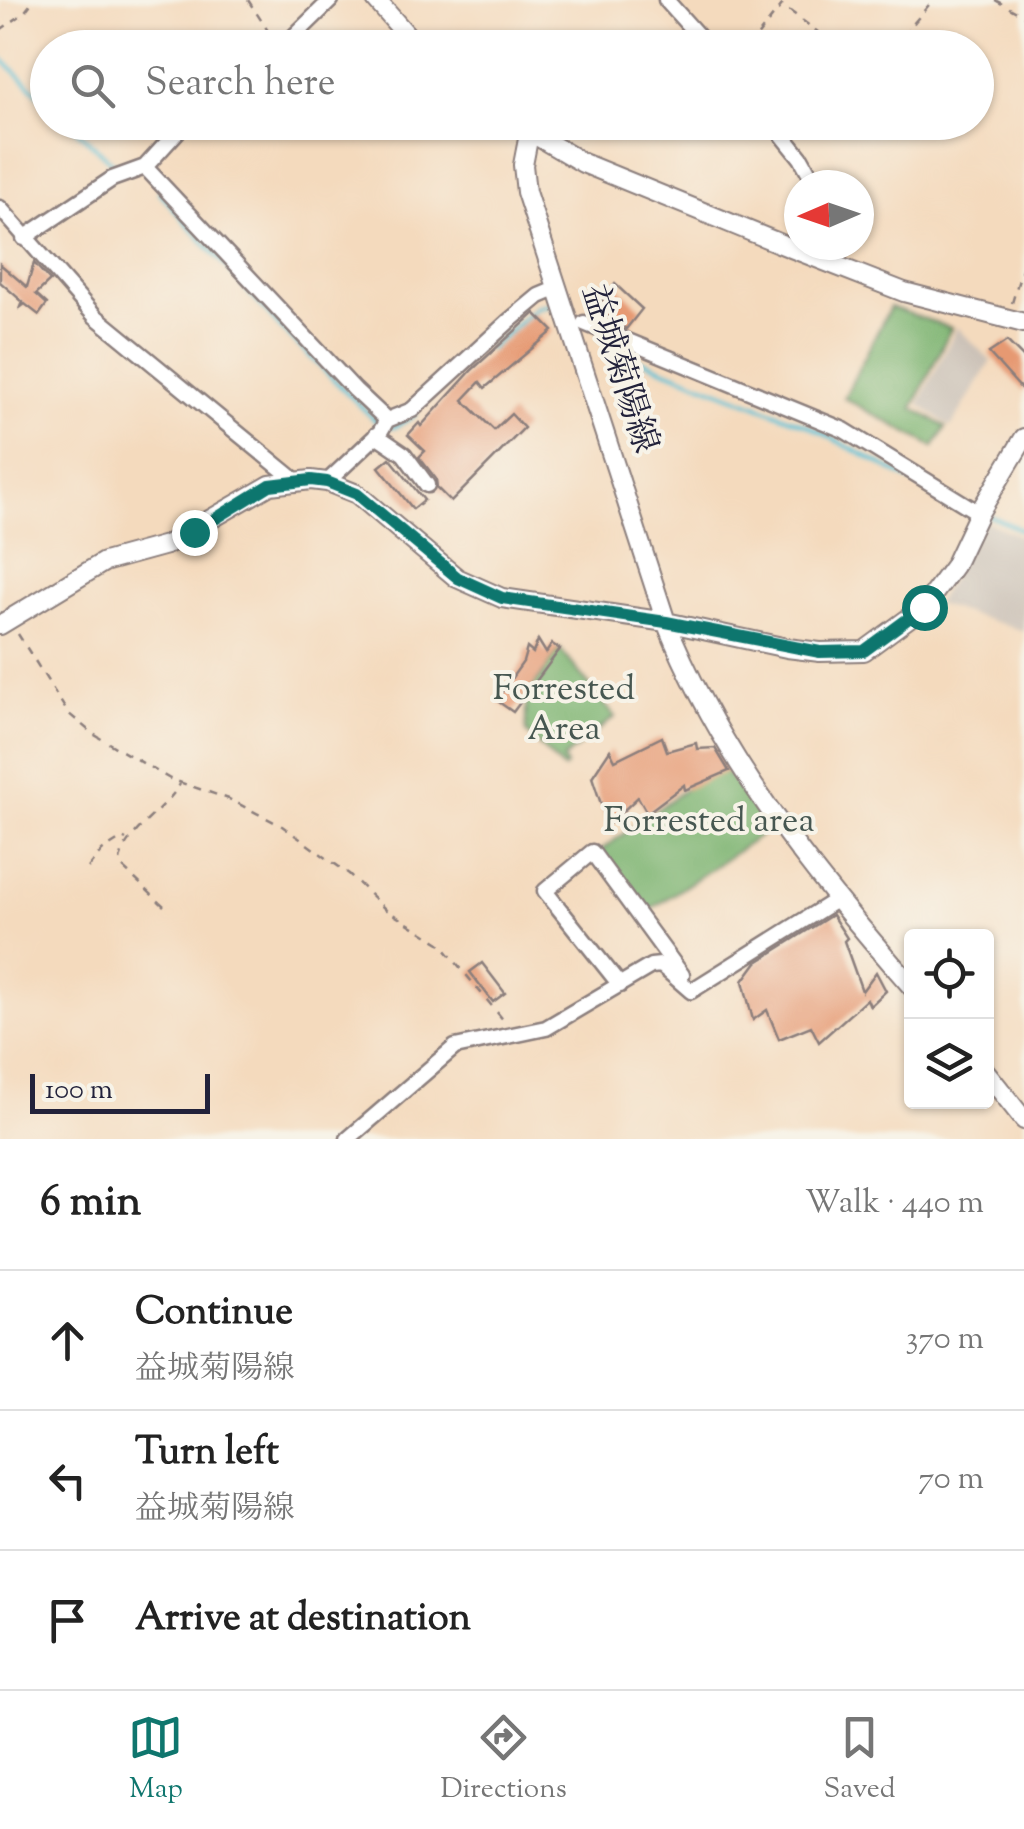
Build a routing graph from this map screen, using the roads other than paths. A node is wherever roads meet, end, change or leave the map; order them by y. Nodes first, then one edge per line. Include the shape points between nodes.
1 (331, 0) edge
2 (376, 0) edge
3 (666, 0) edge
4 (299, 30) edge
5 (402, 30) edge
6 (693, 30) edge
7 (169, 140) edge
8 (522, 140) edge
9 (542, 140) edge
10 (786, 140) edge
11 (145, 166) junction
12 (808, 170) edge
13 (0, 208) edge
14 (24, 238) junction
15 (784, 238) edge
16 (834, 260) edge
17 (558, 288) junction
18 (1016, 321) edge
19 (584, 323) dead end
20 (387, 420) junction
21 (376, 436) junction
22 (1024, 438) edge
23 (295, 480) junction
24 (327, 482) junction
25 (427, 485) dead end
26 (980, 514) junction
27 (5, 622) edge
28 (666, 622) junction
29 (836, 900) junction
30 (904, 977) edge
31 (702, 984) junction
32 (620, 985) junction
33 (994, 1082) edge
34 (1024, 1120) edge
35 (348, 1139) edge

1 - 4 street
2 - 5 main road
3 - 6 street
7 - 11 street
8 - 17 main road, 益城菊陽線 via 526,192
9 - 15 main road, 益城菊陽線 via 583,164
10 - 12 street
11 - 14 street
11 - 20 street
13 - 14 street
14 - 23 street via 94,316
16 - 18 main road, 益城菊陽線 via 904,292
17 - 20 street via 509,321 412,410
17 - 28 main road, 益城菊陽線
19 - 26 street via 844,430
20 - 21 street
21 - 24 street
21 - 25 street via 404,454
22 - 26 main road
23 - 24 main road
23 - 27 main road via 270,485 166,546 104,562
24 - 28 main road via 357,494 458,578 502,598
26 - 28 main road via 924,607 864,651 787,648
28 - 29 main road, 益城菊陽線 via 687,674 752,784
29 - 30 main road, 益城菊陽線
29 - 31 street
31 - 32 street via 690,991 661,965
31 - 32 street via 679,972 592,852 545,891
32 - 35 street via 546,1028 455,1047
33 - 34 main road

